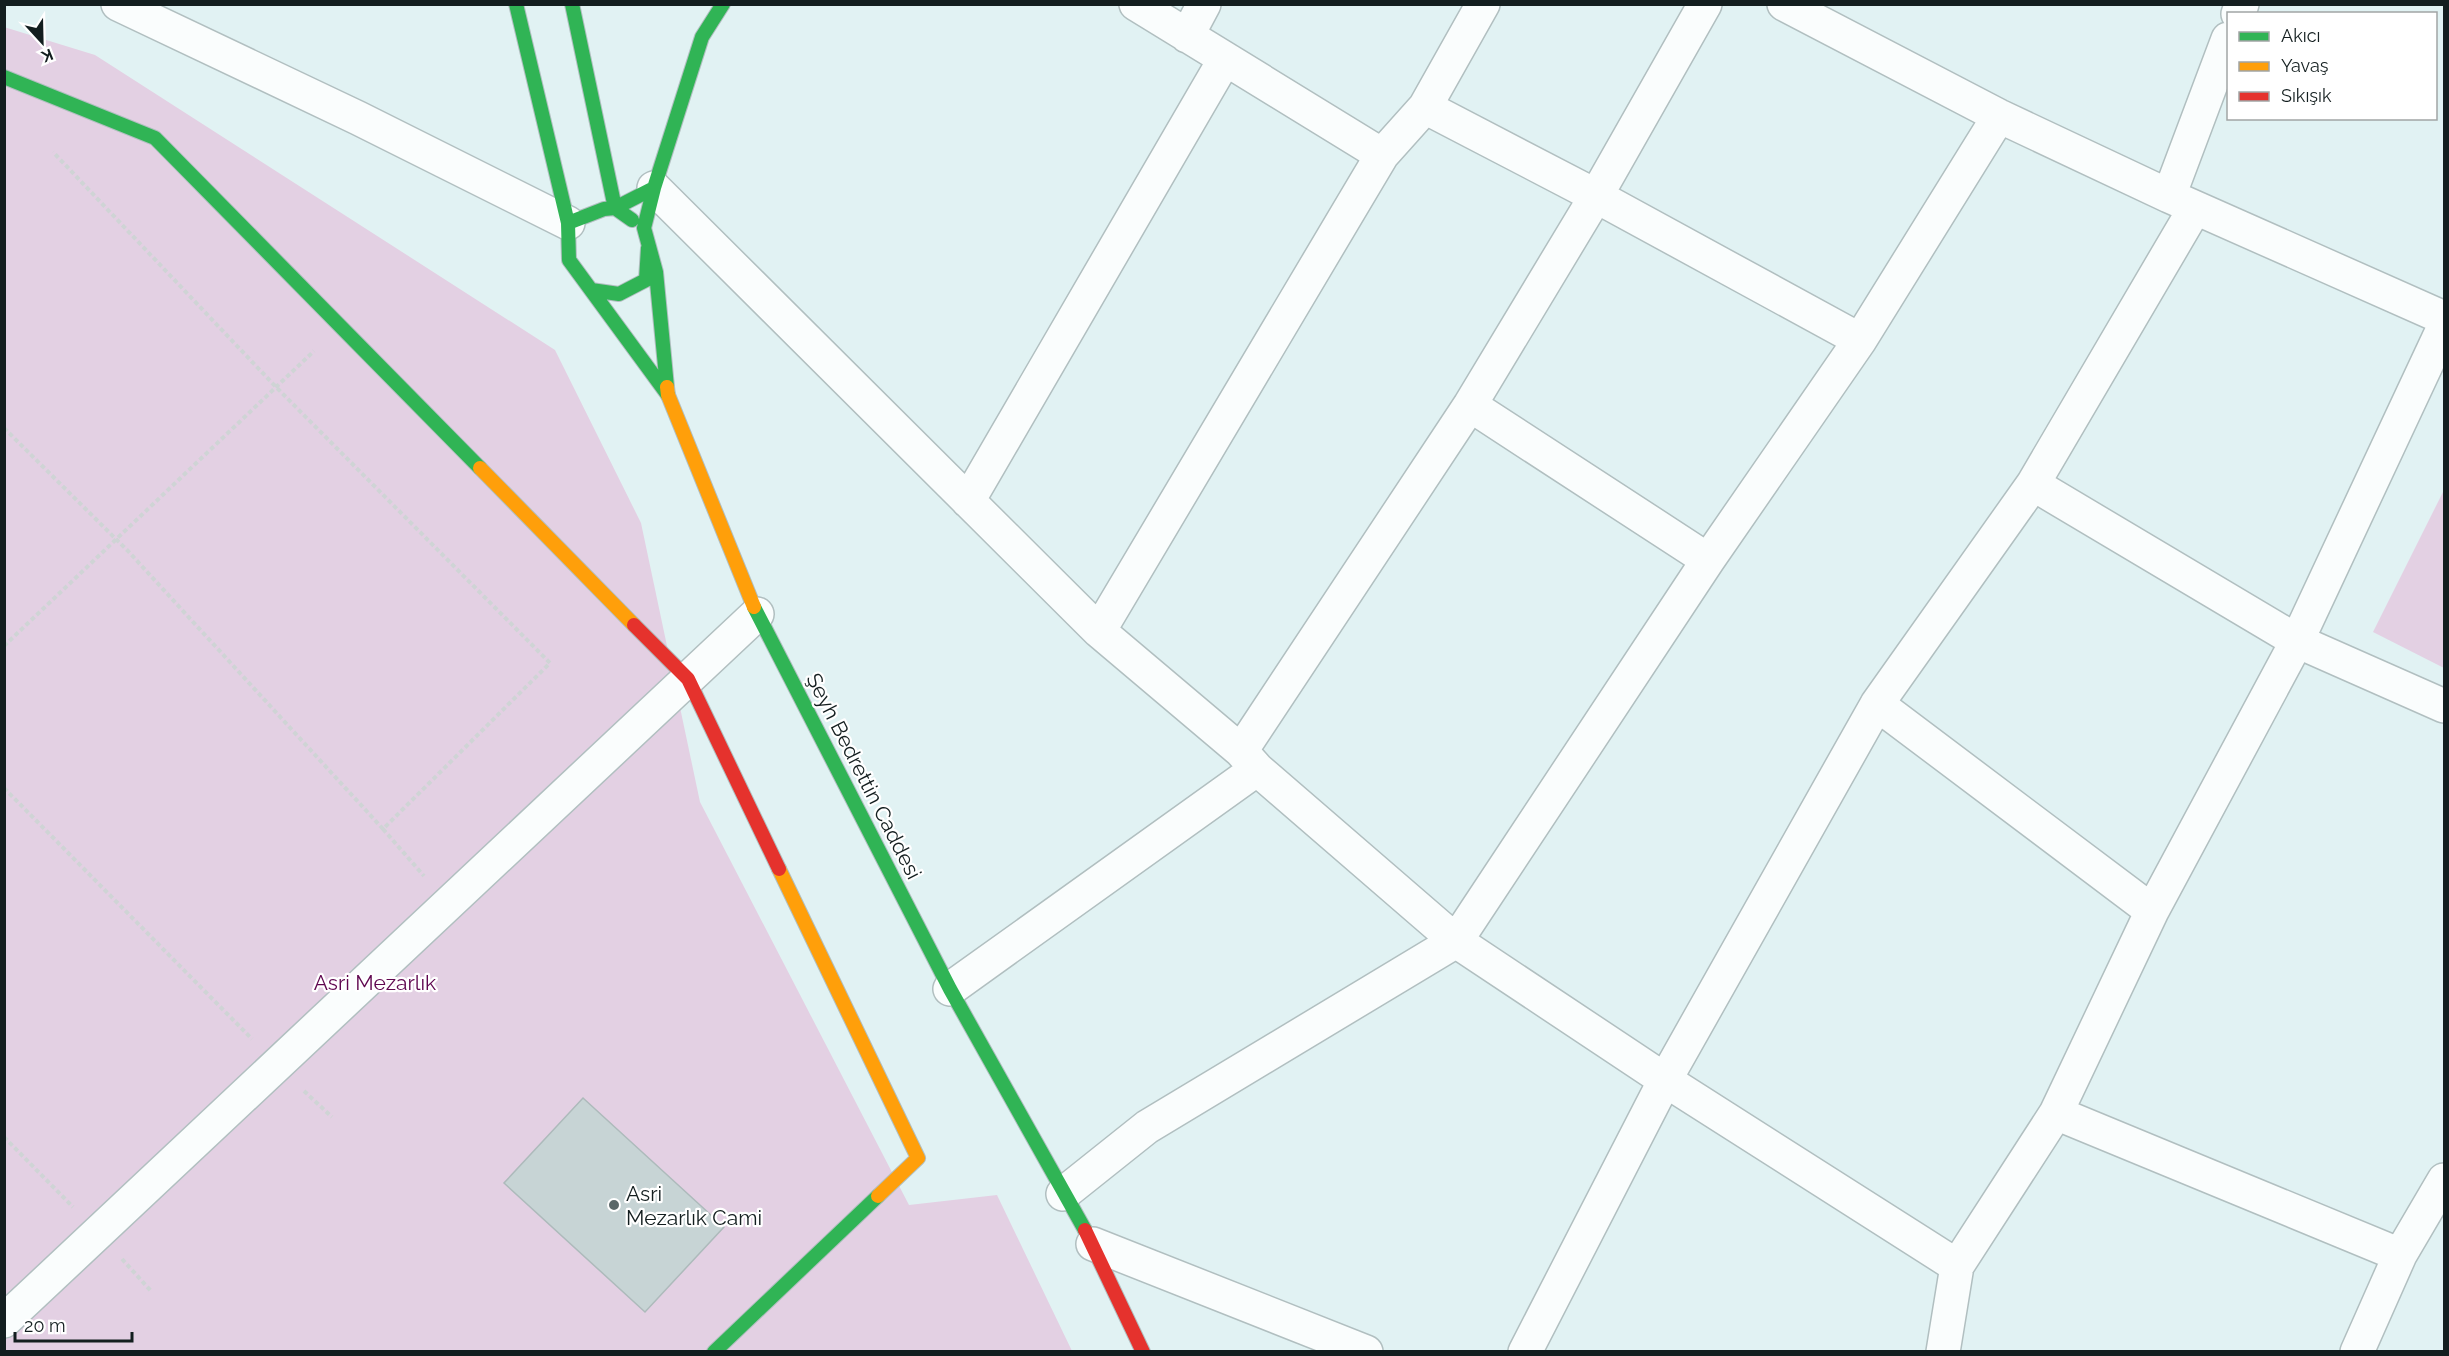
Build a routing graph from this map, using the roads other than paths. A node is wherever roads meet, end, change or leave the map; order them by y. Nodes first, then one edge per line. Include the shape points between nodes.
1 (118, 4) edge
2 (516, 4) edge
3 (572, 4) edge
4 (723, 4) edge
5 (1136, 4) edge
6 (1204, 4) edge
7 (1483, 4) edge
8 (1705, 4) edge
9 (1784, 4) edge
10 (1187, 36) junction
11 (2227, 46) edge
12 (1225, 59) junction
13 (7, 81) edge
14 (1425, 107) junction
15 (1999, 116) junction
16 (1382, 155) junction
17 (654, 188) junction
18 (1596, 196) junction
19 (2182, 202) junction
20 (615, 208) junction
21 (568, 223) junction
22 (644, 228) junction
23 (648, 246) junction
24 (591, 291) junction
25 (2445, 318) edge
26 (2445, 327) edge
27 (1860, 340) junction
28 (668, 396) junction
29 (1470, 405) junction
30 (2033, 484) junction
31 (968, 501) junction
32 (1708, 560) junction
33 (757, 614) junction
34 (1099, 631) junction
35 (2297, 641) junction
36 (688, 679) junction
37 (1877, 704) junction
38 (2445, 706) edge
39 (1249, 760) junction
40 (2152, 911) junction
41 (1455, 941) junction
42 (950, 988) junction
43 (1665, 1080) junction
44 (2056, 1113) junction
45 (2445, 1180) edge
46 (1063, 1194) junction
47 (1093, 1244) junction
48 (2400, 1256) junction
49 (1957, 1266) junction
50 (4, 1321) edge
51 (714, 1352) edge
52 (1143, 1352) edge
53 (1366, 1352) edge
54 (1526, 1352) edge
55 (1942, 1352) edge
56 (2356, 1352) edge

1 - 21 street
2 - 21 street
3 - 20 street
4 - 17 street, Şeyh Bedrettin Caddesi via 702,37
5 - 10 street
6 - 10 street
7 - 14 street
8 - 18 street
9 - 15 street
10 - 12 street
11 - 19 street
12 - 16 street
12 - 31 street
13 - 36 street via 155,138
14 - 16 street
14 - 18 street
15 - 19 street
15 - 27 street
16 - 34 street
17 - 20 street
17 - 22 street, Şeyh Bedrettin Caddesi
17 - 31 street
18 - 27 street
18 - 29 street
19 - 25 street
19 - 30 street
20 - 21 street via 604,208
20 - 22 street
21 - 24 street via 569,260
22 - 23 street, Şeyh Bedrettin Caddesi
23 - 24 street via 646,280 619,294
23 - 28 street, Şeyh Bedrettin Caddesi via 656,272
24 - 28 street
26 - 35 street
27 - 32 street
28 - 33 street, Şeyh Bedrettin Caddesi
29 - 32 street
29 - 39 street
30 - 35 street
30 - 37 street
31 - 34 street
32 - 41 street
33 - 36 street
33 - 42 street, Şeyh Bedrettin Caddesi
34 - 39 street
35 - 38 street
35 - 40 street
36 - 50 street
36 - 51 street via 918,1158
37 - 40 street
37 - 43 street
39 - 41 street
39 - 42 street
40 - 44 street
41 - 43 street
41 - 46 street via 1147,1127
42 - 46 street, Şeyh Bedrettin Caddesi
43 - 49 street
43 - 54 street
44 - 48 street
44 - 49 street
45 - 48 street
46 - 47 street, Şeyh Bedrettin Caddesi
47 - 52 street, Şeyh Bedrettin Caddesi
47 - 53 street
48 - 56 street
49 - 55 street

